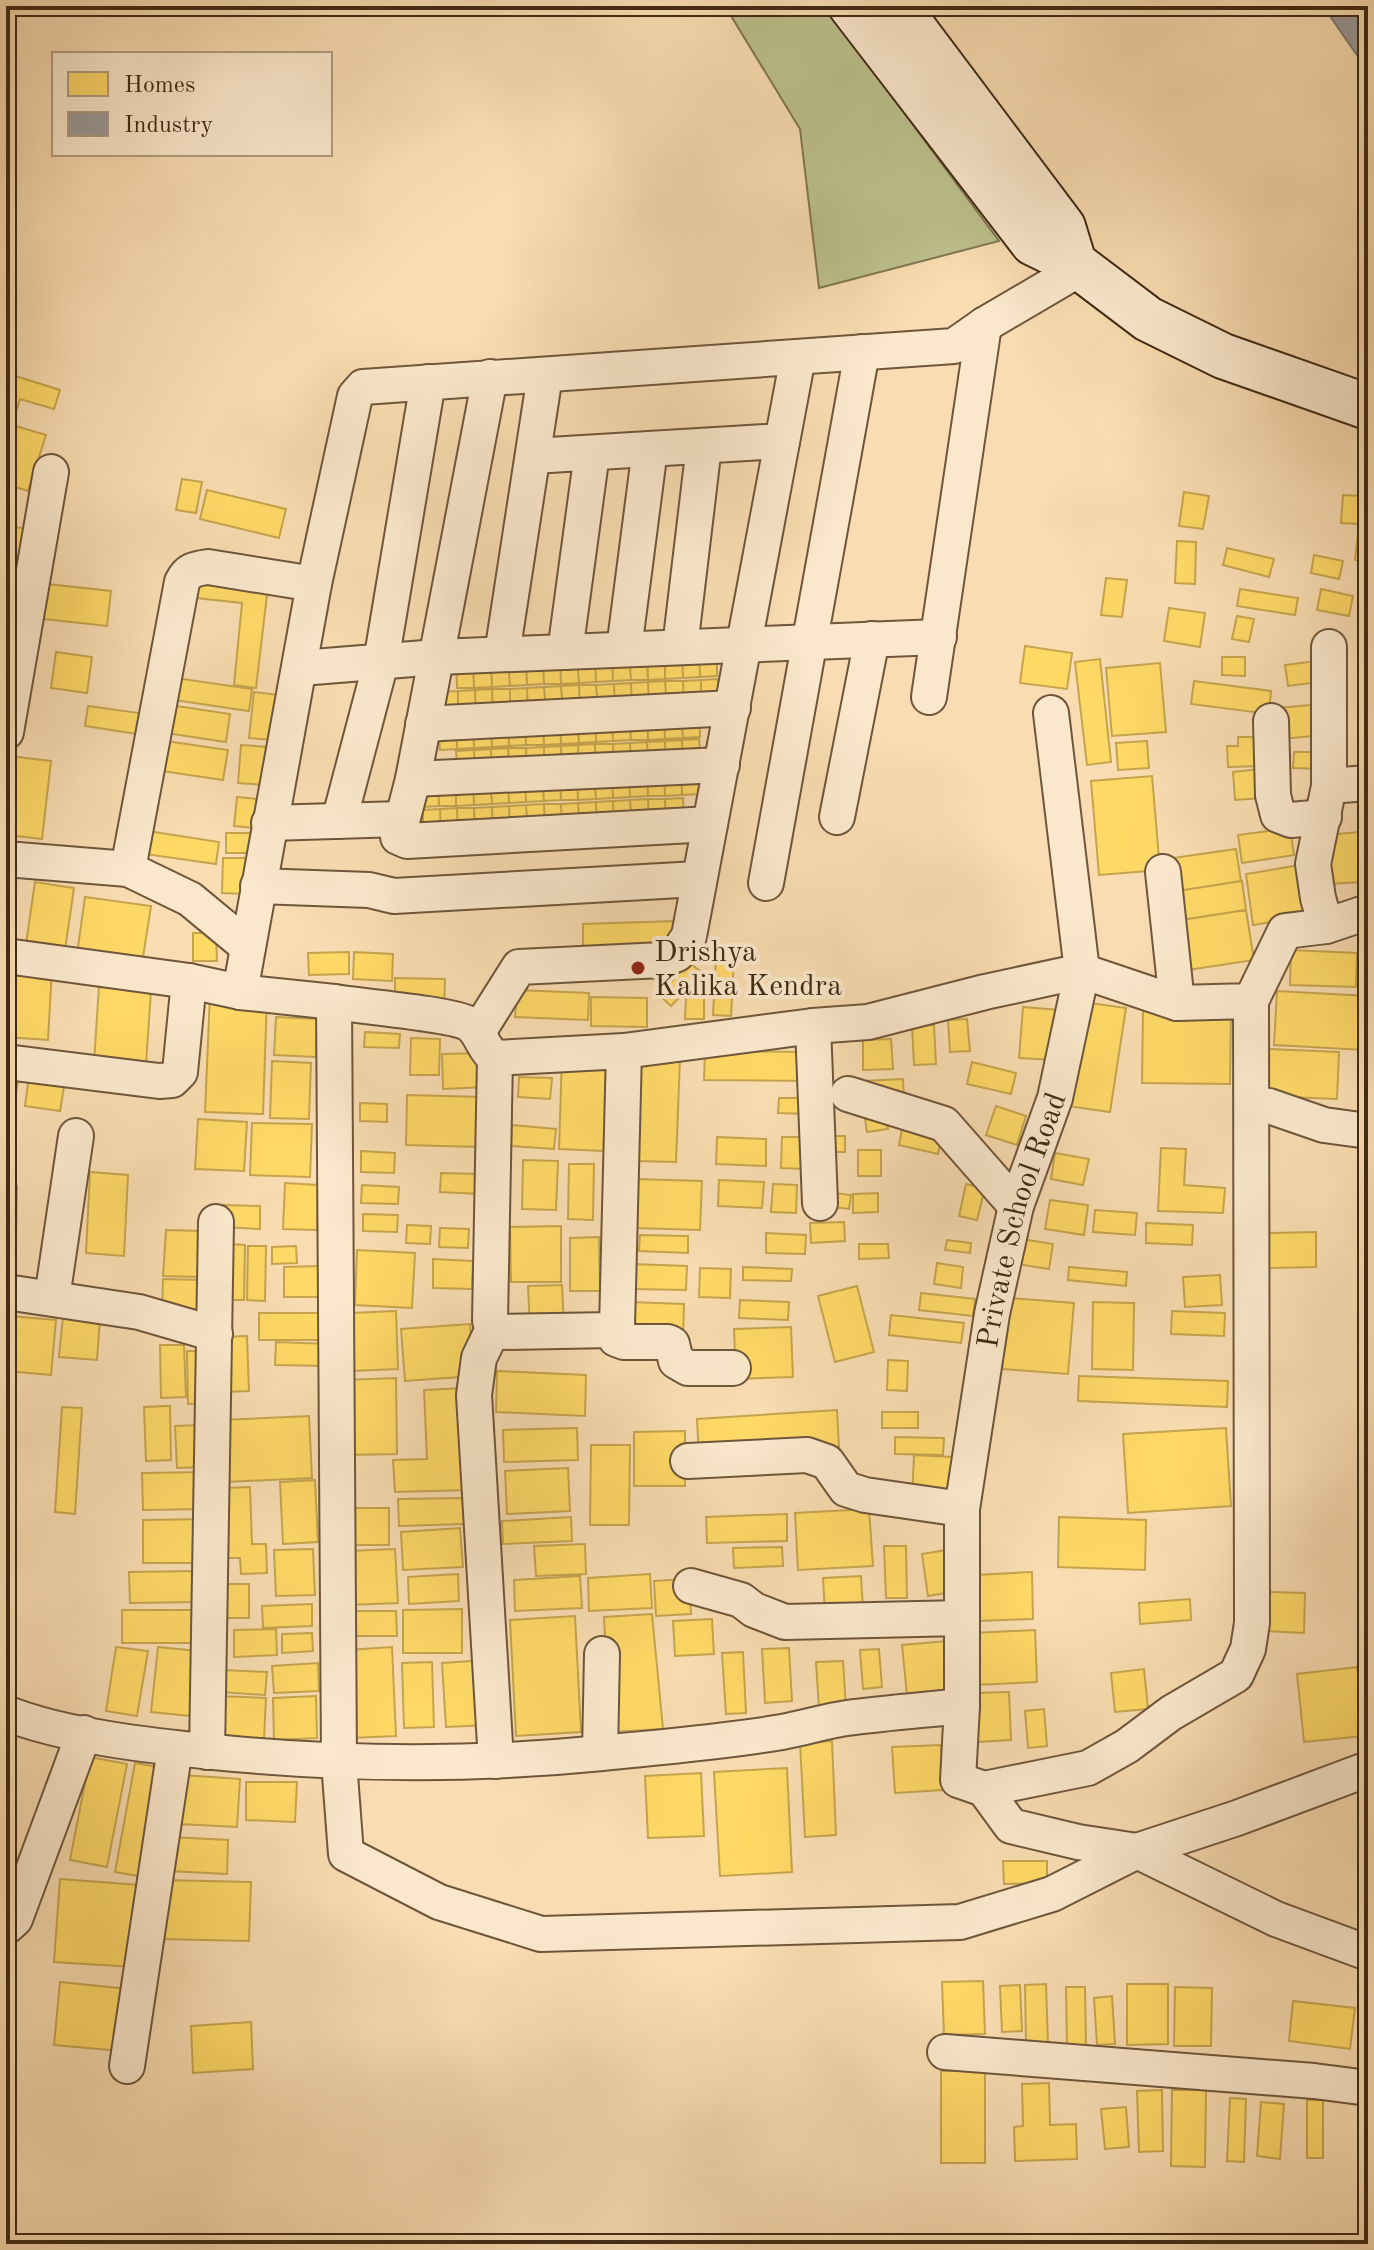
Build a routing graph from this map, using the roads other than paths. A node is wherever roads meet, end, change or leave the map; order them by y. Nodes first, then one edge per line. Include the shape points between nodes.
1 (851, 6) edge
2 (897, 6) edge
3 (1077, 266) junction
4 (984, 325) junction
5 (862, 352) junction
6 (798, 357) junction
7 (545, 375) junction
8 (490, 377) junction
9 (428, 382) junction
10 (1368, 407) edge
11 (782, 441) junction
12 (704, 446) junction
13 (650, 449) junction
14 (592, 453) junction
15 (533, 456) junction
16 (51, 472) dead end
17 (314, 584) junction
18 (939, 637) junction
19 (872, 639) junction
20 (809, 641) junction
21 (744, 644) junction
22 (680, 647) junction
23 (1329, 647) dead end
24 (624, 649) junction
25 (565, 652) junction
26 (502, 654) junction
27 (437, 657) junction
28 (381, 662) junction
29 (301, 668) junction
30 (929, 697) dead end
31 (733, 708) junction
32 (1051, 713) dead end
33 (1271, 721) dead end
34 (423, 724) junction
35 (6, 732) edge
36 (722, 765) junction
37 (413, 779) junction
38 (1368, 783) edge
39 (1326, 801) junction
40 (837, 817) dead end
41 (401, 819) junction
42 (339, 821) junction
43 (269, 823) junction
44 (710, 824) junction
45 (6, 859) edge
46 (128, 869) junction
47 (1163, 872) dead end
48 (698, 879) junction
49 (766, 883) dead end
50 (258, 886) junction
51 (1368, 912) edge
52 (1326, 926) junction
53 (248, 947) junction
54 (6, 956) edge
55 (1082, 971) junction
56 (189, 981) junction
57 (240, 992) junction
58 (1251, 1001) junction
59 (334, 1002) junction
60 (1177, 1003) junction
61 (813, 1026) junction
62 (486, 1045) junction
63 (624, 1051) junction
64 (6, 1062) edge
65 (848, 1094) dead end
66 (1252, 1104) junction
67 (1368, 1131) edge
68 (76, 1136) dead end
69 (820, 1203) dead end
70 (1016, 1206) junction
71 (216, 1222) dead end
72 (6, 1292) edge
73 (52, 1298) junction
74 (493, 1329) junction
75 (613, 1330) junction
76 (215, 1334) junction
77 (733, 1368) dead end
78 (688, 1461) dead end
79 (962, 1509) junction
80 (691, 1586) dead end
81 (962, 1618) junction
82 (602, 1654) dead end
83 (962, 1706) junction
84 (6, 1713) edge
85 (84, 1733) junction
86 (191, 1750) junction
87 (600, 1753) junction
88 (496, 1761) junction
89 (339, 1762) junction
90 (1368, 1769) edge
91 (984, 1789) junction
92 (1137, 1851) junction
93 (6, 1927) edge
94 (1368, 1953) edge
95 (945, 2052) dead end
96 (127, 2066) dead end
97 (1368, 2088) edge

1 - 3 street via 1033,243
2 - 3 street via 1063,227
3 - 4 street
3 - 10 street via 1148,319 1223,356
4 - 5 street via 954,346
4 - 18 street
5 - 6 street
5 - 20 street
6 - 7 street
6 - 11 street
7 - 8 street
7 - 15 street
8 - 9 street
8 - 27 street
9 - 17 street via 363,387 355,396
9 - 28 street
11 - 12 street
11 - 21 street
12 - 13 street
12 - 22 street
13 - 14 street
13 - 24 street
14 - 15 street
14 - 25 street
15 - 26 street
16 - 35 street
17 - 29 street
17 - 46 street via 208,567 186,574
18 - 19 street
18 - 30 street
19 - 20 street
19 - 40 street
20 - 21 street
20 - 49 street
21 - 22 street
21 - 31 street
22 - 24 street
23 - 39 street
24 - 25 street
25 - 26 street
26 - 27 street
27 - 28 street
27 - 34 street
28 - 29 street
28 - 42 street
29 - 43 street
31 - 34 street
31 - 36 street
32 - 55 street, Private School Road
33 - 39 street via 1278,815 1291,820
34 - 37 street
36 - 37 street
36 - 44 street
37 - 41 street
38 - 39 street
39 - 52 street via 1313,864
41 - 42 street
41 - 44 street via 398,837 407,841
42 - 43 street
43 - 50 street
44 - 48 street
45 - 46 street
46 - 53 street via 190,899
47 - 60 street
48 - 50 street via 394,896 369,890
48 - 62 street via 689,936 677,954 662,960 519,967
50 - 53 street
51 - 52 street
52 - 58 street via 1285,931
53 - 57 street
54 - 56 street
55 - 60 street
55 - 61 street via 868,1022
55 - 70 street, Private School Road via 1055,1098
56 - 57 street
56 - 64 street via 180,1072 172,1080
57 - 59 street
58 - 60 street
58 - 66 street
59 - 62 street via 459,1020
59 - 89 street
61 - 63 street
61 - 69 street
62 - 63 street
62 - 74 street
63 - 75 street
65 - 70 street via 944,1124
66 - 67 street via 1324,1125
66 - 91 street via 1248,1649 1236,1675 1088,1768
68 - 73 street
70 - 79 street, Private School Road via 992,1314
71 - 76 street
72 - 73 street
73 - 76 street via 139,1312
74 - 75 street
74 - 88 street via 479,1358 474,1395
75 - 77 street via 624,1342 672,1344 676,1361 688,1368
76 - 86 street
78 - 79 street via 807,1455 827,1462 846,1489
79 - 81 street, Private School Road
80 - 81 street via 741,1600 785,1622
81 - 83 street, Private School Road
82 - 87 street
83 - 87 street
83 - 91 street, Private School Road via 958,1780
84 - 85 street
85 - 86 street
85 - 93 street via 15,1919
86 - 89 street
86 - 96 street
87 - 88 street
88 - 89 street
89 - 92 street via 346,1854 439,1902 541,1934 960,1922 1052,1894
90 - 92 street
91 - 92 street via 1011,1826
92 - 94 street via 1276,1919
95 - 97 street

